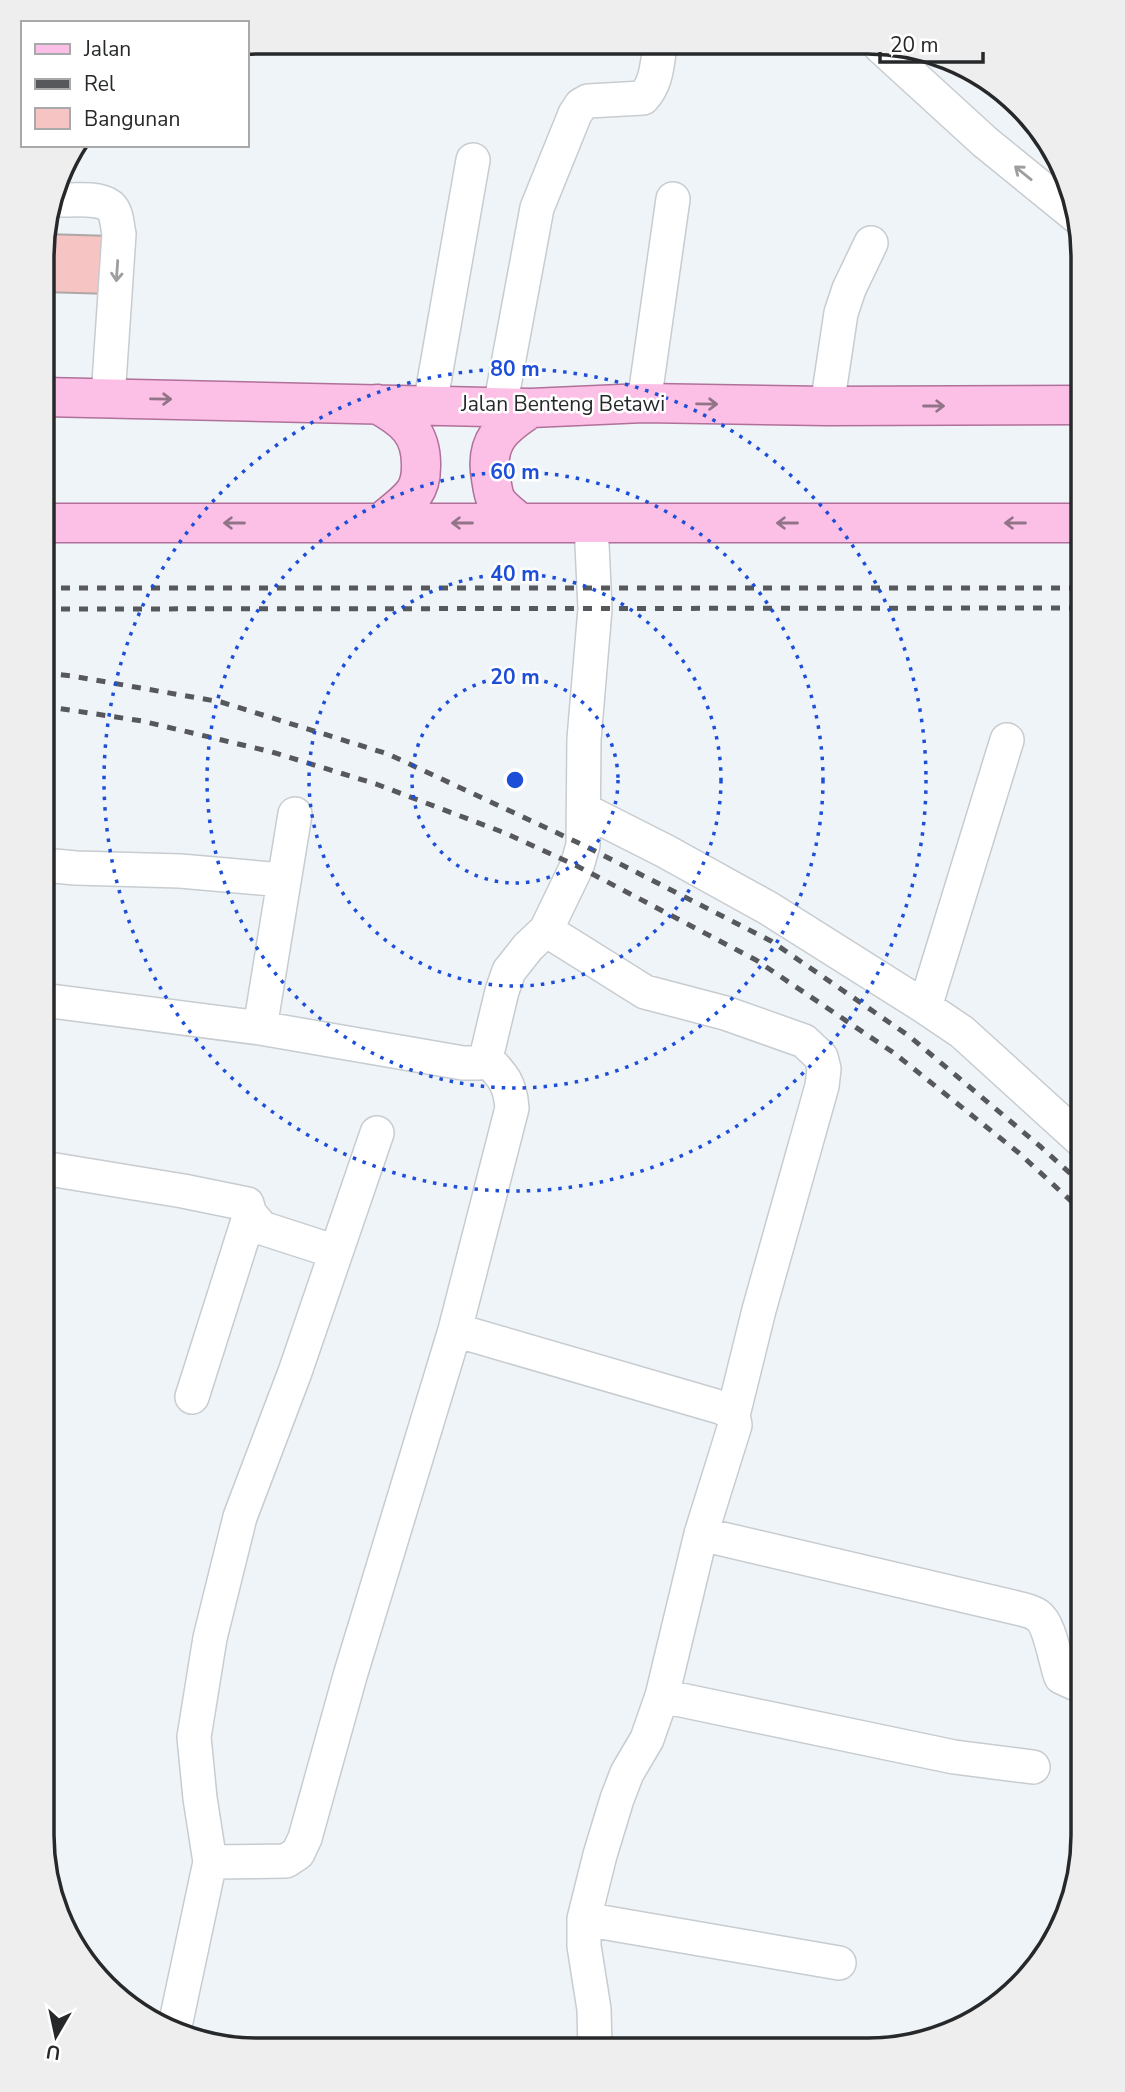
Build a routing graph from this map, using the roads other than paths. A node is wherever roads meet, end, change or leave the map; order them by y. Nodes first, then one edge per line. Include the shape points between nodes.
1 (659, 54) edge
2 (891, 56) edge
3 (473, 160) dead end
4 (673, 199) dead end
5 (62, 200) edge
6 (1064, 206) edge
7 (871, 243) dead end
8 (54, 397) edge
9 (108, 398) junction
10 (644, 403) junction
11 (377, 404) junction
12 (430, 405) junction
13 (1071, 405) edge
14 (827, 406) junction
15 (515, 407) junction
16 (54, 523) edge
17 (381, 523) junction
18 (520, 523) junction
19 (591, 523) junction
20 (1071, 523) edge
21 (1007, 740) dead end
22 (584, 810) junction
23 (295, 814) dead end
24 (54, 866) edge
25 (283, 880) junction
26 (546, 930) junction
27 (54, 1001) edge
28 (925, 1007) junction
29 (260, 1028) junction
30 (486, 1058) junction
31 (1070, 1131) edge
32 (377, 1133) dead end
33 (54, 1170) edge
34 (250, 1214) junction
35 (337, 1252) junction
36 (455, 1330) junction
37 (192, 1397) dead end
38 (733, 1415) junction
39 (701, 1534) junction
40 (1070, 1681) edge
41 (662, 1696) junction
42 (1033, 1767) dead end
43 (210, 1862) junction
44 (584, 1919) junction
45 (839, 1963) dead end
46 (176, 2020) edge
47 (595, 2038) edge

1 - 15 street via 655,78 643,98 589,101 575,114 537,208
6 -> 2 street
3 - 12 street
4 - 10 street
5 -> 9 street via 97,201 115,213 119,233
7 - 14 street via 841,313
8 - 9 main road, Jalan Benteng Betawi
9 -> 11 main road, Jalan Benteng Betawi
10 -> 14 main road, Jalan Benteng Betawi
10 - 15 main road, Jalan Benteng Betawi
11 - 12 main road, Jalan Benteng Betawi
11 - 17 main road via 397,415 422,448 415,493
12 - 15 main road, Jalan Benteng Betawi
14 -> 13 main road, Jalan Benteng Betawi
15 - 18 main road via 490,452 490,472 495,499
17 -> 16 main road
18 -> 17 main road
18 - 19 main road
20 -> 19 main road
19 - 22 street via 596,610 584,739
21 - 28 street
22 - 26 street via 577,866
22 - 28 street via 768,908
23 - 25 street
24 - 25 street via 180,870
25 - 29 street
26 - 30 street via 509,971
26 - 38 street via 645,992 804,1041 821,1057 822,1086
27 - 29 street
28 - 31 street via 962,1032
29 - 30 street via 463,1063
30 - 36 street via 505,1078 512,1108
32 - 35 street
33 - 34 street via 247,1204
34 - 35 street via 262,1228
34 - 37 street
35 - 43 street via 240,1517 210,1638 194,1737
36 - 38 street via 723,1408
36 - 43 street via 305,1838 298,1853 286,1861
38 - 39 street via 735,1425
39 - 40 street via 1037,1615 1046,1625 1061,1677
39 - 41 street
41 - 42 street via 954,1757
41 - 44 street via 617,1799
43 - 46 street
44 - 45 street
44 - 47 street

